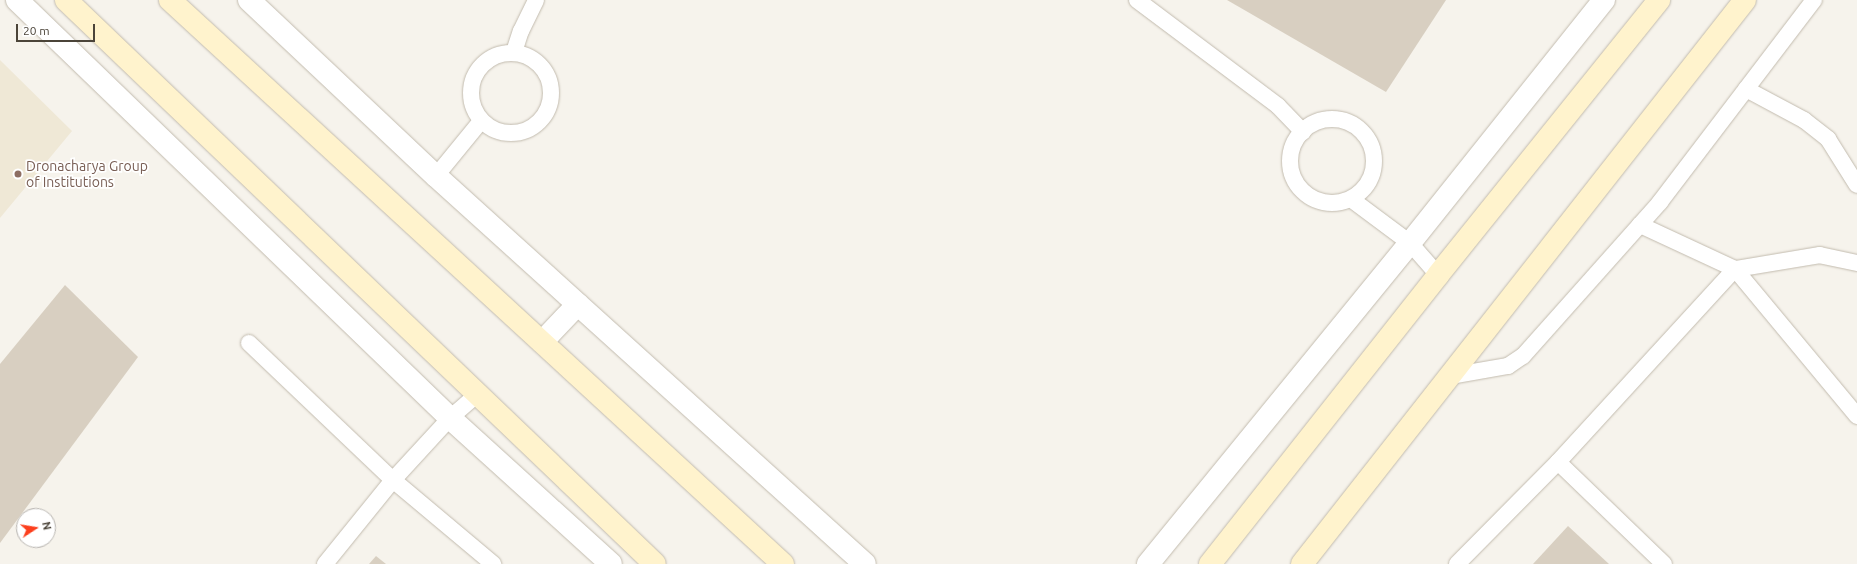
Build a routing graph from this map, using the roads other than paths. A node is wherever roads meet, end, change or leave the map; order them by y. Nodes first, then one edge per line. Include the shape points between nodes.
1 (17, 0) edge
2 (66, 0) edge
3 (170, 0) edge
4 (249, 0) edge
5 (536, 0) edge
6 (1137, 0) edge
7 (1604, 0) edge
8 (1660, 0) edge
9 (1744, 0) edge
10 (1814, 0) edge
11 (514, 52) junction
12 (1746, 90) junction
13 (481, 121) junction
14 (1303, 132) junction
15 (436, 176) junction
16 (1857, 185) edge
17 (1351, 199) junction
18 (1640, 225) junction
19 (1410, 243) junction
20 (1857, 263) edge
21 (1735, 269) junction
22 (1438, 275) junction
23 (578, 304) junction
24 (542, 342) junction
25 (250, 343) dead end
26 (1450, 376) junction
27 (478, 394) junction
28 (1857, 416) edge
29 (450, 418) junction
30 (1558, 462) junction
31 (392, 480) junction
32 (325, 564) edge
33 (493, 564) edge
34 (611, 564) edge
35 (655, 564) edge
36 (783, 564) edge
37 (865, 564) edge
38 (1148, 564) edge
39 (1210, 564) edge
40 (1302, 564) edge
41 (1457, 564) edge
42 (1664, 564) edge

1 - 29 street
2 - 27 street
3 - 24 street
4 - 15 street
5 - 11 lane
6 - 14 lane via 1278,106
7 - 19 street
8 - 22 street
9 - 26 street
10 - 12 lane
11 - 13 lane via 500,53 487,59 477,69 471,82 470,96
11 - 13 lane via 538,63 546,73 551,97 548,110 531,129 518,133 506,134 492,130
12 - 16 lane via 1804,120 1828,139
12 - 18 lane
13 - 15 lane
14 - 17 lane via 1293,146 1290,160 1292,174 1299,187 1310,197 1323,202 1338,203
14 - 17 lane via 1321,120 1334,119 1358,128 1367,138 1374,164 1363,190
15 - 23 street
17 - 19 lane
18 - 21 lane
18 - 26 lane via 1523,356 1508,366
19 - 22 lane
19 - 38 street
20 - 21 lane via 1820,255
21 - 28 lane
21 - 30 lane
22 - 39 street
23 - 24 street
23 - 37 street
24 - 36 street
25 - 31 lane
26 - 40 street
27 - 29 lane
27 - 35 street
29 - 31 lane
29 - 34 street
30 - 41 lane
30 - 42 lane
31 - 32 lane
31 - 33 lane

